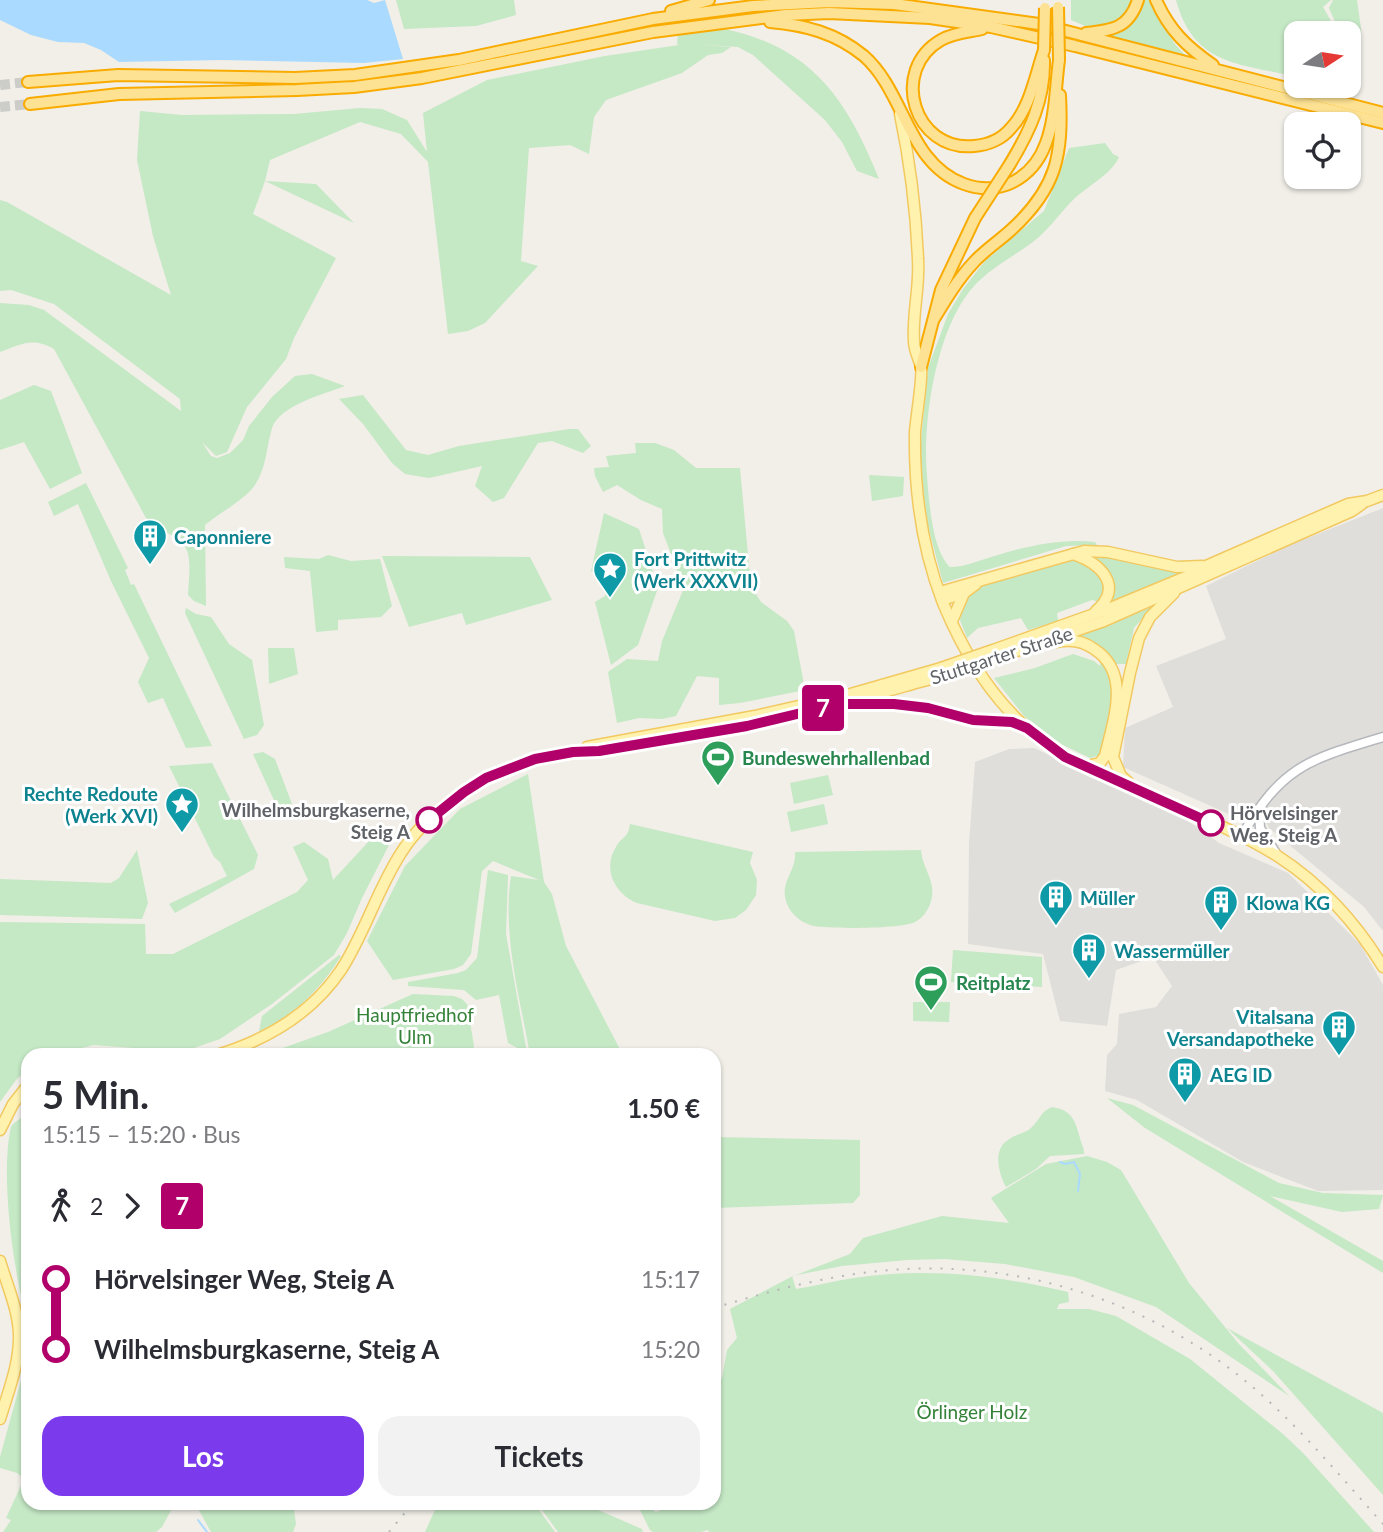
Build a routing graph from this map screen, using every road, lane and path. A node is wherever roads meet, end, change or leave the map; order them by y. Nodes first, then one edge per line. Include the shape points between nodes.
1 (709, 0) edge
2 (1138, 0) edge
3 (1156, 0) edge
4 (1059, 3) edge
5 (1045, 4) edge
6 (653, 19) junction
7 (746, 20) junction
8 (991, 27) junction
9 (1078, 34) junction
10 (1059, 60) junction
11 (1041, 71) junction
12 (1222, 71) junction
13 (28, 82) tunnel mouth
14 (30, 104) tunnel mouth
15 (899, 106) junction
16 (1383, 113) edge
17 (1383, 123) edge
18 (933, 319) junction
19 (921, 368) junction
20 (1383, 495) edge
21 (1367, 501) junction
22 (1069, 553) junction
23 (1206, 566) junction
24 (980, 581) junction
25 (1190, 582) junction
26 (964, 593) junction
27 (941, 596) junction
28 (1094, 613) junction
29 (952, 621) junction
30 (996, 654) junction
31 (943, 672) junction
32 (839, 704) junction
33 (1027, 728) junction
34 (1383, 737) edge
35 (573, 752) junction
36 (1113, 757) junction
37 (1086, 766) junction
38 (1106, 775) junction
39 (1136, 789) junction
40 (1258, 808) junction
41 (1241, 837) junction
42 (1279, 857) junction
43 (1383, 967) edge
44 (237, 1048) edge
45 (21, 1094) edge
46 (0, 1130) edge
47 (0, 1261) edge
48 (0, 1419) edge

1 - 6 highway
2 - 9 highway via 1132,16 1119,26
3 - 12 highway via 1181,41
4 - 10 highway, bridge
5 - 11 highway, bridge
6 - 9 highway via 763,5 894,4 992,16
6 - 13 highway via 459,60 355,75 118,75
7 - 8 highway via 842,13
7 - 14 highway via 653,32 435,76 354,87 119,94
7 - 15 highway via 794,24 834,36 877,69
8 - 11 highway via 952,36 931,47 916,66 912,88 916,111 927,130 956,146 992,142 1019,117
8 - 17 highway
9 - 12 highway
10 - 15 highway via 1043,153 1026,174 998,187 972,187 946,176 925,155
10 - 18 highway via 1062,125 1057,162 1042,195 1025,217 975,260
11 - 18 highway, bridge via 1033,121 947,273
12 - 16 highway
15 - 19 main road via 914,194 919,260 914,344
18 - 19 highway
19 - 27 main road via 915,431 917,489
20 - 21 main road, Stuttgarter Straße
21 - 23 main road, Stuttgarter Straße via 1348,504
21 - 25 main road, Stuttgarter Straße
22 - 23 main road via 1097,550 1177,567
22 - 24 main road
22 - 28 main road via 1097,564 1107,578 1106,598
23 - 28 main road, Stuttgarter Straße
24 - 26 main road
24 - 27 main road
25 - 30 main road, Stuttgarter Straße via 1104,621
25 - 36 main road via 1161,604 1139,638
26 - 27 main road
26 - 29 main road
27 - 29 main road
28 - 30 main road, Stuttgarter Straße
29 - 33 main road via 980,675
30 - 31 main road, Stuttgarter Straße, bridge
30 - 37 main road via 1065,640 1087,645 1108,661 1117,684 1115,712 1105,756 1100,763
31 - 32 main road, Stuttgarter Straße
31 - 35 main road, Stuttgarter Straße
32 - 33 main road via 894,704
32 - 35 main road, Stuttgarter Straße via 747,726
33 - 37 main road via 1065,757
34 - 40 street via 1300,767
35 - 44 main road, Stuttgarter Straße via 501,771 439,810 400,854 332,982 283,1026
36 - 38 main road
36 - 39 main road via 1121,776
37 - 38 main road
38 - 39 main road
39 - 41 main road
40 - 41 street
40 - 42 street via 1260,828
41 - 42 main road
42 - 43 main road via 1342,911
45 - 46 main road
47 - 48 main road via 19,1339

